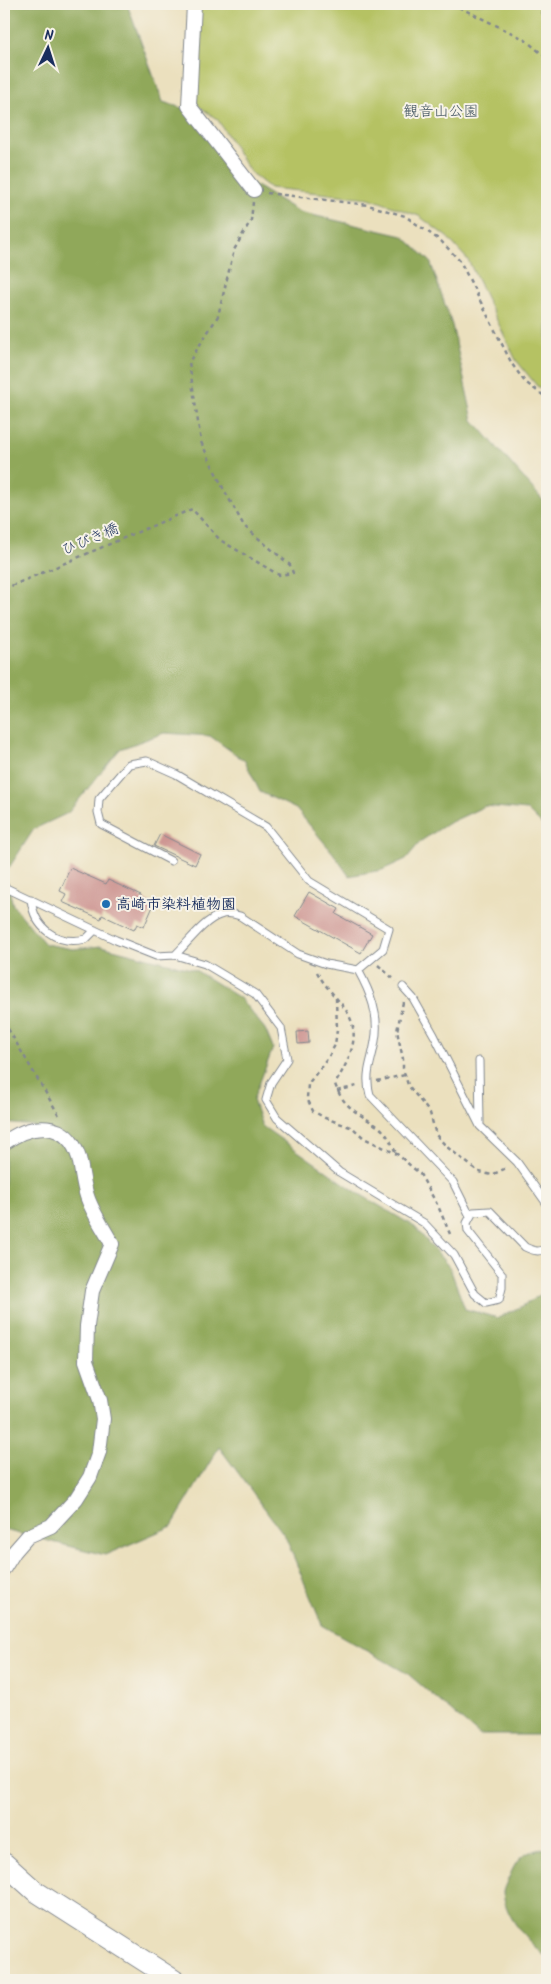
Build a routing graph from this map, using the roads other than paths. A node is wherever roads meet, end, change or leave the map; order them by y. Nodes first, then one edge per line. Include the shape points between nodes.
1 (194, 4) edge
2 (254, 190) road end
3 (171, 861) dead end
4 (4, 887) edge
5 (31, 899) junction
6 (95, 930) junction
7 (175, 955) junction
8 (358, 970) junction
9 (406, 989) road end
10 (479, 1061) dead end
11 (480, 1126) junction
12 (4, 1143) edge
13 (547, 1204) edge
14 (470, 1216) junction
15 (547, 1248) edge
16 (4, 1568) edge
17 (4, 1863) edge
18 (174, 1980) edge

1 - 2 street via 189,106
3 - 8 lane via 101,824 98,812 100,799 129,764 147,761 176,774 266,827 309,881 388,929 383,949
4 - 5 lane
5 - 6 lane
5 - 6 lane via 38,924 63,941 86,939
6 - 7 lane via 156,956
7 - 8 lane via 204,926 229,913 240,916 298,954
7 - 14 lane via 205,964 255,994 281,1028 286,1059 271,1083 266,1100 277,1118 339,1172 424,1223 454,1255 475,1294 486,1303 499,1300 502,1274 468,1231
8 - 14 lane via 376,1014 375,1041 367,1083 370,1095 453,1182
9 - 11 lane via 434,1035
10 - 11 lane
11 - 13 lane via 517,1162
12 - 16 street via 25,1130 37,1127 53,1130 69,1140 78,1158 87,1197 112,1244 92,1291 87,1326 86,1361 103,1419 102,1436 90,1477 52,1526 28,1536
14 - 15 lane via 473,1212 490,1211 525,1247 541,1252
17 - 18 street via 35,1891

